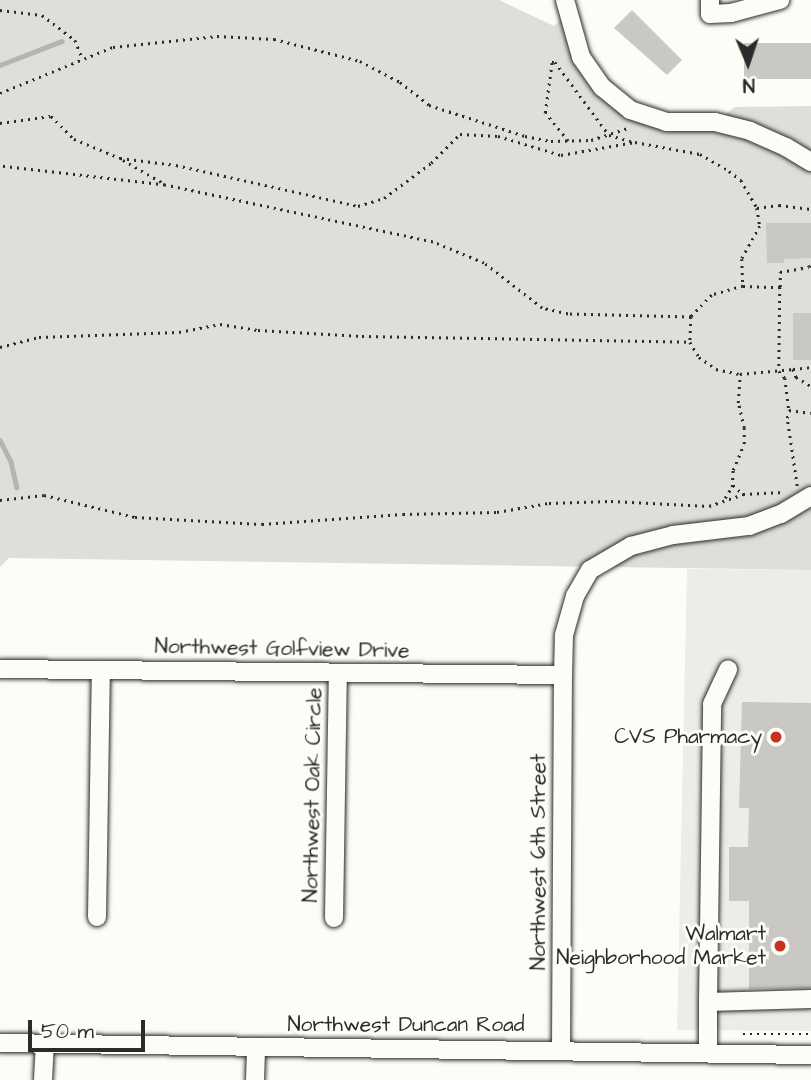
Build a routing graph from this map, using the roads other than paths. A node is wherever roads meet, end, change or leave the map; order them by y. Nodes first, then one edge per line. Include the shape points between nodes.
1 (565, 0) edge
2 (710, 0) edge
3 (780, 0) edge
4 (811, 162) edge
5 (803, 496) edge
6 (0, 669) edge
7 (101, 670) junction
8 (728, 670) dead end
9 (338, 673) junction
10 (563, 675) junction
11 (97, 917) dead end
12 (334, 918) dead end
13 (811, 999) edge
14 (708, 1002) junction
15 (0, 1043) edge
16 (45, 1044) junction
17 (256, 1047) junction
18 (561, 1049) junction
19 (708, 1052) junction
20 (811, 1055) edge
21 (43, 1080) edge
22 (255, 1080) edge

1 - 4 street via 581,57 602,87 629,110 666,122 715,122 750,131
2 - 3 street via 710,14
5 - 10 street, Northwest 6th Street via 748,526 631,545 590,570 575,596 565,635
6 - 7 street, Northwest Golfview Drive
7 - 9 street, Northwest Golfview Drive
7 - 11 street
8 - 14 street via 712,704
9 - 10 street, Northwest Golfview Drive
9 - 12 street, Northwest Oak Circle
10 - 18 street, Northwest 6th Street
13 - 14 street
14 - 19 street
15 - 16 street, Northwest Duncan Road
16 - 17 street, Northwest Duncan Road
16 - 21 street
17 - 18 street, Northwest Duncan Road
17 - 22 street
18 - 19 street, Northwest Duncan Road
19 - 20 street, Northwest Duncan Road

